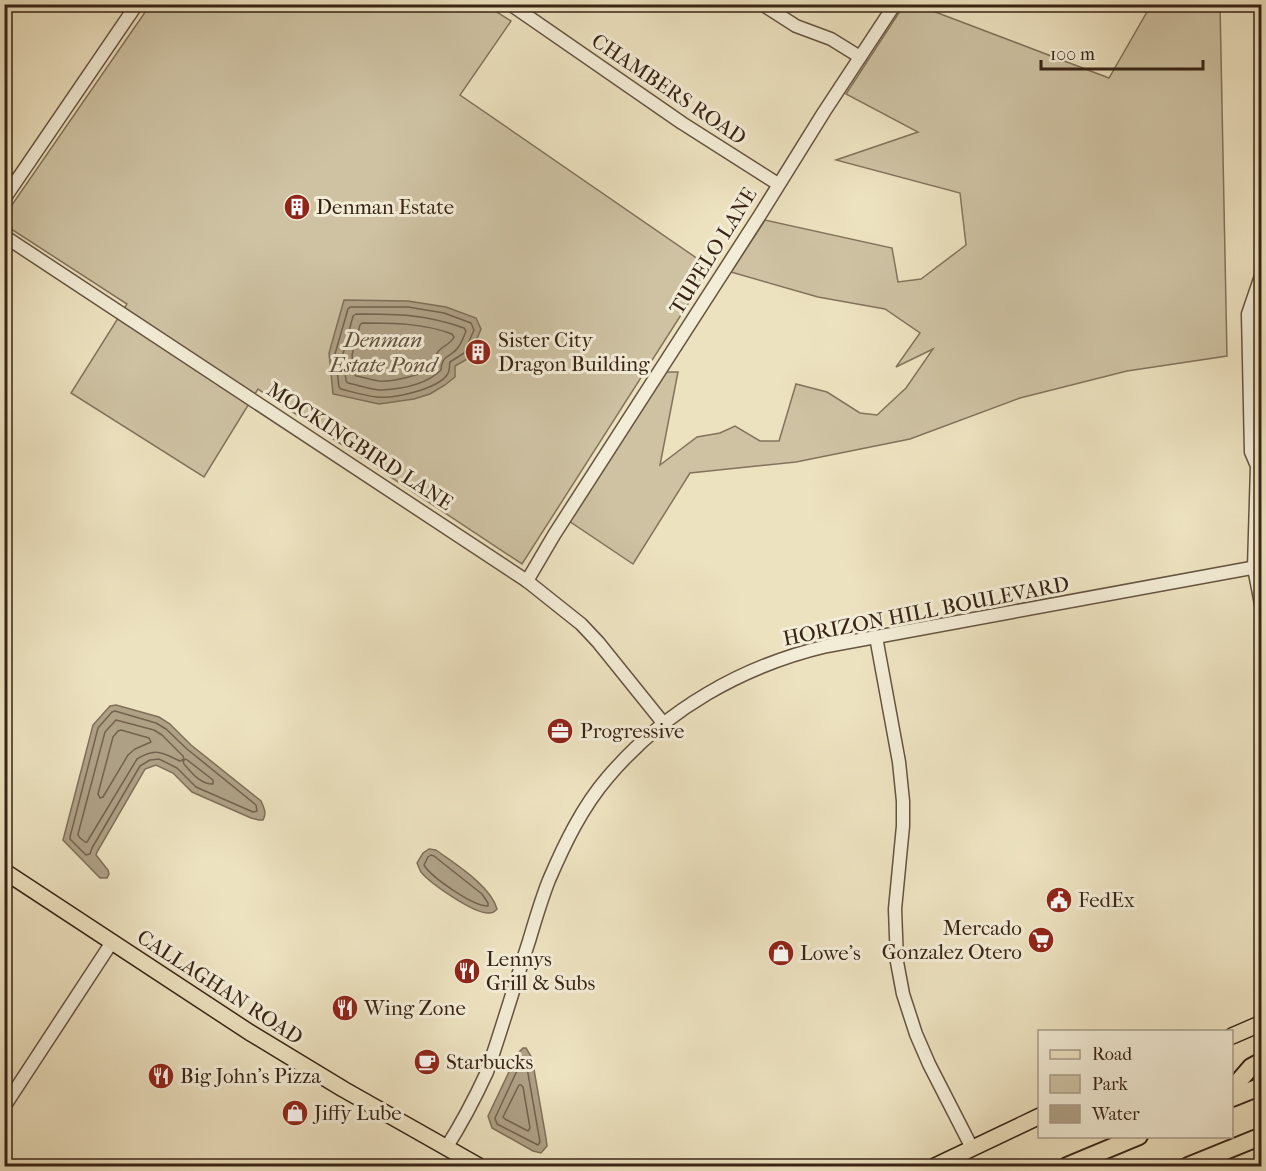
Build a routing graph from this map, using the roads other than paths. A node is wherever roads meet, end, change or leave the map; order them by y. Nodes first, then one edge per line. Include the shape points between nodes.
1 (137, 4) edge
2 (510, 4) edge
3 (762, 4) edge
4 (895, 4) edge
5 (860, 57) junction
6 (778, 184) junction
7 (4, 199) edge
8 (4, 236) edge
9 (1260, 279) edge
10 (1262, 302) edge
11 (1255, 350) edge
12 (1259, 461) edge
13 (1258, 567) edge
14 (527, 581) junction
15 (1262, 609) edge
16 (876, 637) junction
17 (664, 724) junction
18 (4, 871) edge
19 (112, 942) junction
20 (1262, 1023) edge
21 (1233, 1036) edge
22 (1262, 1061) edge
23 (1262, 1086) edge
24 (1233, 1088) edge
25 (1233, 1098) edge
26 (4, 1107) edge
27 (1038, 1117) edge
28 (1137, 1138) edge
29 (1262, 1138) edge
30 (446, 1148) junction
31 (972, 1149) junction
32 (479, 1167) edge
33 (935, 1167) edge
34 (1067, 1167) edge
35 (1188, 1167) edge

1 - 7 street
2 - 6 street, CHAMBERS ROAD
3 - 5 street via 796,26 831,39
4 - 5 street, TUPELO LANE
5 - 6 street, TUPELO LANE
6 - 14 street, TUPELO LANE
8 - 14 street, MOCKINGBIRD LANE
9 - 10 street
9 - 11 street via 1248,314
11 - 12 street via 1251,452
12 - 13 street
13 - 15 street
13 - 16 street, HORIZON HILL BOULEVARD
14 - 17 street, MOCKINGBIRD LANE via 581,624
16 - 17 street, HORIZON HILL BOULEVARD via 772,662 708,693
16 - 31 street via 903,801 895,909 897,962 916,1034
17 - 30 street, HORIZON HILL BOULEVARD via 607,778 566,843 549,881 487,1072
18 - 19 main road, CALLAGHAN ROAD
19 - 26 street
19 - 30 main road, CALLAGHAN ROAD via 249,1032
20 - 21 main road
22 - 24 highway via 1251,1067
23 - 25 highway
27 - 31 main road
28 - 34 highway
29 - 35 highway
30 - 32 main road, CALLAGHAN ROAD
31 - 33 main road

